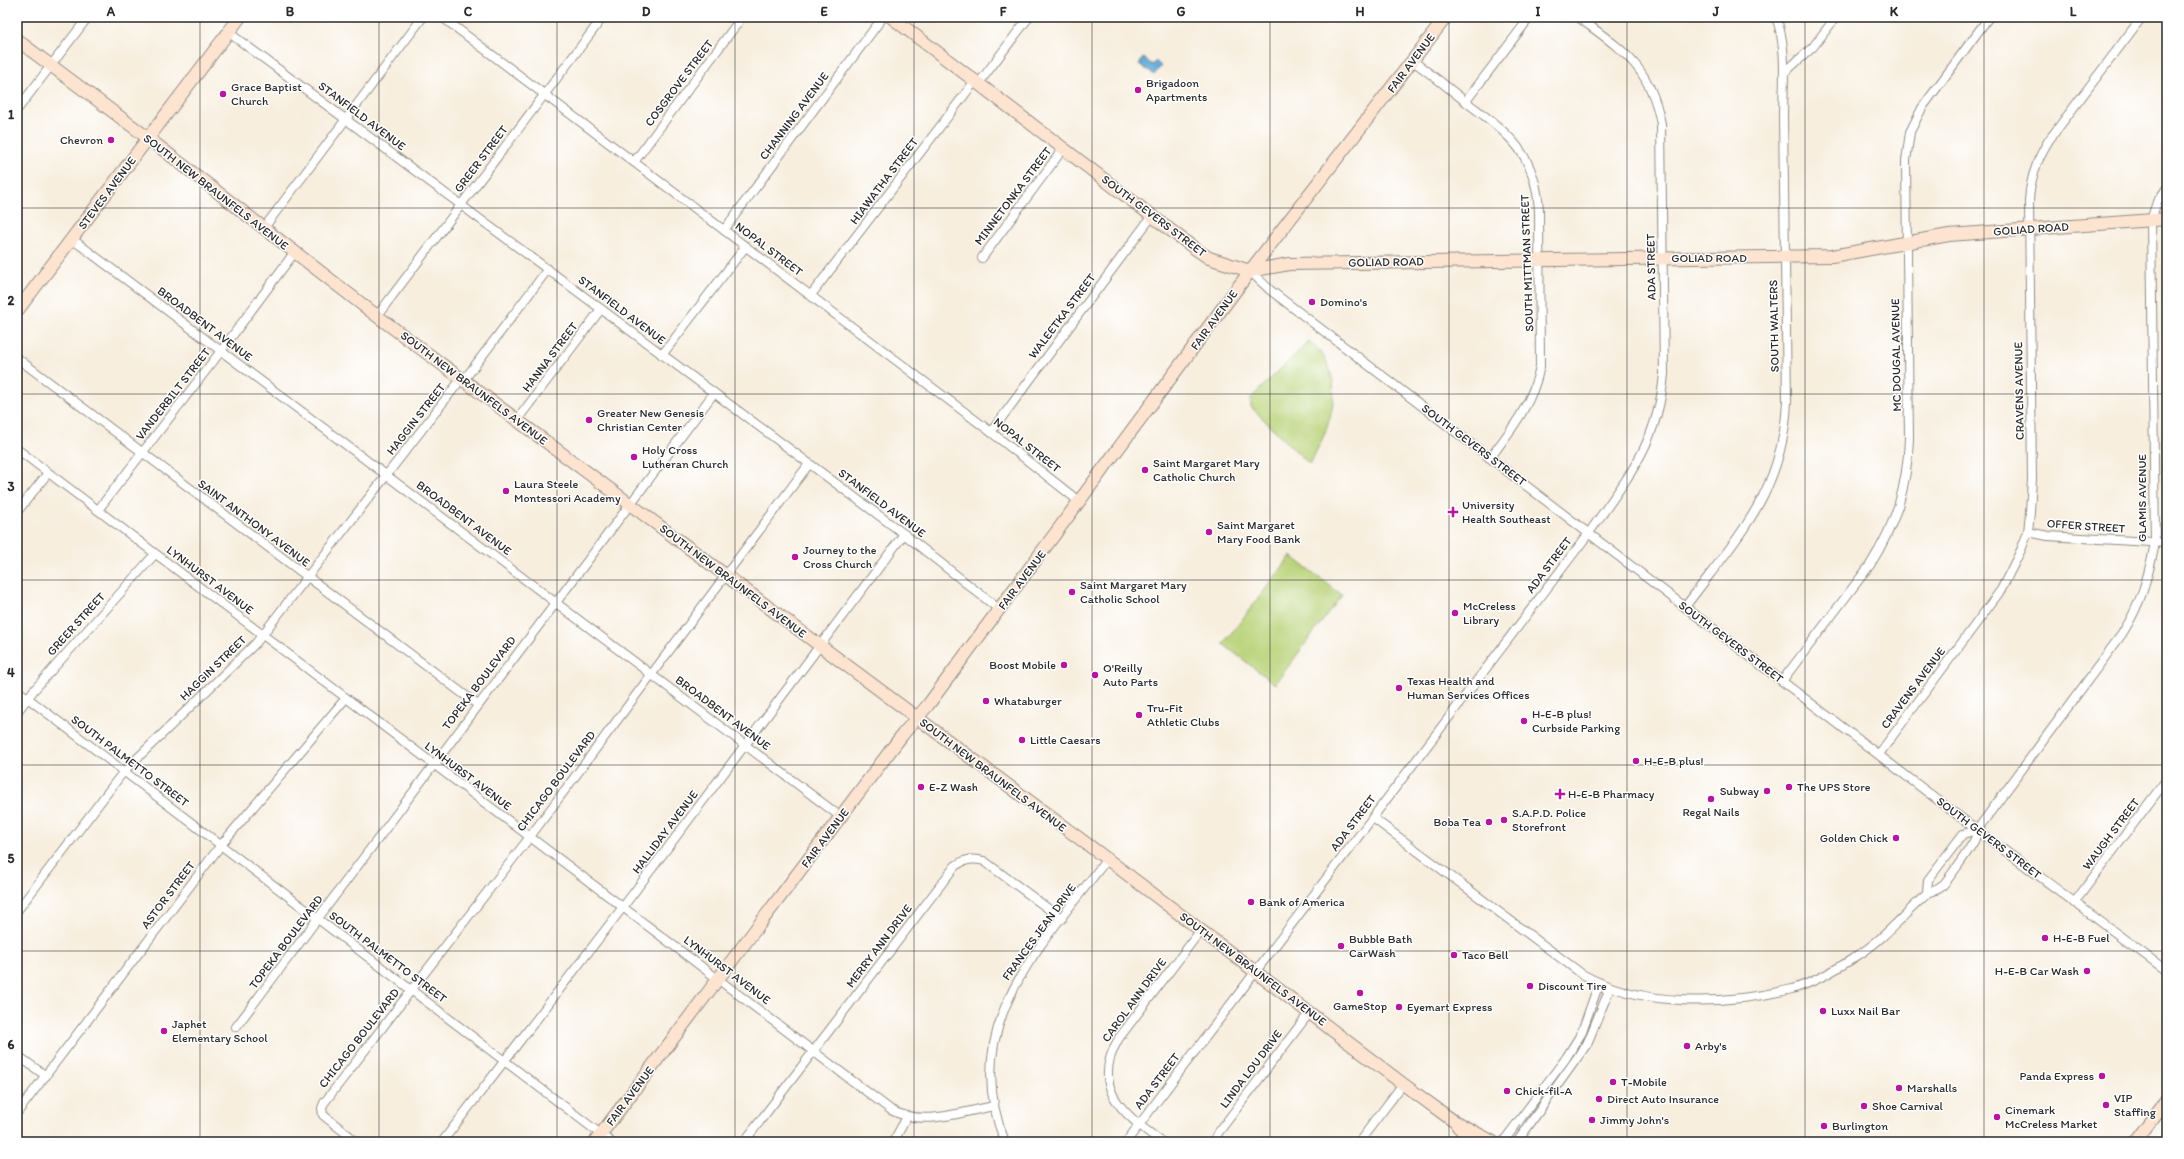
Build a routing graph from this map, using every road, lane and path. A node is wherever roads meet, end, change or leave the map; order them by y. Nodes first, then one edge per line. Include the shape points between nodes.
1 (88, 17) edge
2 (240, 17) edge
3 (423, 17) edge
4 (442, 17) edge
5 (602, 17) edge
6 (742, 17) edge
7 (884, 17) edge
8 (891, 17) edge
9 (1029, 17) edge
10 (1446, 17) edge
11 (1530, 17) edge
12 (1578, 17) edge
13 (1776, 17) edge
14 (1836, 17) edge
15 (1989, 17) edge
16 (2142, 17) edge
17 (228, 32) junction
18 (17, 40) edge
19 (1413, 60) junction
20 (51, 66) junction
21 (1784, 73) junction
22 (977, 82) junction
23 (545, 94) junction
24 (1466, 101) junction
25 (17, 110) edge
26 (346, 119) junction
27 (148, 138) junction
28 (1064, 149) junction
29 (634, 162) junction
30 (2167, 188) edge
31 (461, 206) junction
32 (1152, 216) junction
33 (2167, 219) edge
34 (2151, 220) junction
35 (263, 229) junction
36 (2029, 229) junction
37 (724, 230) junction
38 (72, 239) junction
39 (1907, 244) junction
40 (746, 246) junction
41 (294, 253) junction
42 (1785, 257) junction
43 (982, 258) dead end
44 (1663, 258) junction
45 (1540, 260) junction
46 (548, 269) junction
47 (1250, 270) junction
48 (811, 295) junction
49 (602, 309) junction
50 (17, 311) edge
51 (377, 316) junction
52 (221, 351) junction
53 (662, 355) junction
54 (17, 358) edge
55 (463, 379) junction
56 (714, 393) junction
57 (517, 420) junction
58 (991, 432) junction
59 (17, 449) edge
60 (142, 453) junction
61 (1490, 458) junction
62 (809, 464) junction
63 (48, 472) junction
64 (387, 476) junction
65 (1080, 502) junction
66 (630, 504) junction
67 (98, 510) junction
68 (17, 512) edge
69 (2028, 532) junction
70 (1589, 533) junction
71 (904, 534) junction
72 (2155, 543) junction
73 (2167, 543) edge
74 (155, 554) junction
75 (725, 574) junction
76 (306, 577) junction
77 (556, 602) junction
78 (1685, 607) junction
79 (1000, 610) junction
80 (262, 635) junction
81 (819, 646) junction
82 (651, 674) junction
83 (1782, 681) junction
84 (17, 690) edge
85 (28, 698) junction
86 (346, 698) junction
87 (478, 705) junction
88 (17, 712) edge
89 (917, 718) junction
90 (746, 744) junction
91 (1878, 754) junction
92 (434, 766) junction
93 (124, 771) junction
94 (2167, 779) edge
95 (841, 817) junction
96 (1372, 818) junction
97 (1977, 830) junction
98 (529, 838) junction
99 (221, 845) junction
100 (1107, 859) junction
101 (1927, 893) junction
102 (2074, 903) junction
103 (623, 907) junction
104 (17, 911) edge
105 (1062, 919) junction
106 (318, 920) junction
107 (1201, 930) junction
108 (1256, 971) junction
109 (2167, 971) edge
110 (719, 979) junction
111 (1605, 986) junction
112 (411, 990) junction
113 (1310, 1012) junction
114 (236, 1027) dead end
115 (814, 1051) junction
116 (17, 1055) edge
117 (504, 1061) junction
118 (46, 1076) junction
119 (1403, 1084) junction
120 (2167, 1100) edge
121 (994, 1106) junction
122 (17, 1113) edge
123 (907, 1117) junction
124 (1452, 1120) junction
125 (1139, 1125) junction
126 (598, 1138) edge
127 (2137, 1141) edge
128 (357, 1142) edge
129 (442, 1142) edge
130 (611, 1142) edge
131 (744, 1142) edge
132 (893, 1142) edge
133 (1005, 1142) edge
134 (1126, 1142) edge
135 (1162, 1142) edge
136 (1214, 1142) edge
137 (1359, 1142) edge
138 (1472, 1142) edge
139 (1493, 1142) edge
140 (1503, 1142) edge
141 (1517, 1142) edge

1 - 20 street
2 - 17 main road, STEVES AVENUE
3 - 26 street
4 - 23 street, NOPAL STREET
5 - 23 street, GREER STREET
6 - 29 street, COSGROVE STREET
7 - 37 street, CHANNING AVENUE
8 - 22 main road, SOUTH GEVERS STREET
9 - 22 street, HIAWATHA STREET
10 - 19 main road, FAIR AVENUE
11 - 24 street
12 - 44 street, ADA STREET via 1636,64 1648,81 1656,100 1661,124
13 - 21 street, SOUTH WALTERS via 1782,37
14 - 21 street via 1813,47
15 - 39 street, MC DOUGAL AVENUE via 1913,123 1906,151
16 - 36 street, CRAVENS AVENUE via 2041,152 2029,190
17 - 26 street, STANFIELD AVENUE
17 - 27 main road, STEVES AVENUE
18 - 20 main road, SOUTH NEW BRAUNFELS AVENUE
19 - 24 street, SOUTH MITTMAN STREET
19 - 47 main road, FAIR AVENUE
20 - 25 street
20 - 27 main road, SOUTH NEW BRAUNFELS AVENUE
21 - 42 street, SOUTH WALTERS via 1782,117
22 - 28 main road, SOUTH GEVERS STREET
22 - 48 street, HIAWATHA STREET
23 - 29 street, NOPAL STREET
23 - 31 street, GREER STREET
24 - 45 street, SOUTH MITTMAN STREET via 1510,136 1529,166 1539,200
26 - 31 street, STANFIELD AVENUE
26 - 35 street
27 - 35 main road, SOUTH NEW BRAUNFELS AVENUE
27 - 38 main road, STEVES AVENUE
28 - 32 main road, SOUTH GEVERS STREET
28 - 43 street, MINNETONKA STREET
29 - 37 street, NOPAL STREET
30 - 34 street, GLAMIS AVENUE
31 - 46 street, STANFIELD AVENUE
31 - 51 street, GREER STREET
32 - 47 main road, SOUTH GEVERS STREET via 1209,258
32 - 58 street, WALEETKA STREET
33 - 34 main road, GOLIAD ROAD
34 - 36 main road, GOLIAD ROAD
34 - 72 street, GLAMIS AVENUE
35 - 41 main road, SOUTH NEW BRAUNFELS AVENUE
36 - 39 main road, GOLIAD ROAD via 1949,235
36 - 69 street, CRAVENS AVENUE via 2032,479
37 - 40 street, NOPAL STREET
38 - 50 main road, STEVES AVENUE
38 - 52 street, BROADBENT AVENUE
39 - 42 main road, GOLIAD ROAD via 1844,255
39 - 83 street, MC DOUGAL AVENUE via 1909,439 1908,468 1899,506 1870,565
40 - 48 street, NOPAL STREET
40 - 53 street
41 - 51 main road, SOUTH NEW BRAUNFELS AVENUE
41 - 52 street, VANDERBILT STREET
42 - 44 main road, GOLIAD ROAD
42 - 78 street, SOUTH WALTERS via 1787,400 1786,428 1778,462 1771,482 1751,519
44 - 45 main road, GOLIAD ROAD
44 - 70 street, ADA STREET via 1664,374 1659,410 1640,459
45 - 47 main road, GOLIAD ROAD via 1289,264
45 - 61 street, SOUTH MITTMAN STREET via 1541,355 1538,378 1522,415
46 - 49 street, STANFIELD AVENUE
46 - 55 street, HAGGIN STREET
47 - 61 street, SOUTH GEVERS STREET via 1270,290
47 - 65 main road, FAIR AVENUE
48 - 58 street, NOPAL STREET
49 - 53 street, STANFIELD AVENUE
49 - 57 street, HANNA STREET
51 - 55 main road, SOUTH NEW BRAUNFELS AVENUE
52 - 60 street, VANDERBILT STREET
52 - 64 street, BROADBENT AVENUE
53 - 56 street, STANFIELD AVENUE
54 - 60 street, SAINT ANTHONY AVENUE
55 - 57 main road, SOUTH NEW BRAUNFELS AVENUE
55 - 64 street, HAGGIN STREET
56 - 62 street, STANFIELD AVENUE
56 - 66 street, TOPEKA BOULEVARD
57 - 66 main road, SOUTH NEW BRAUNFELS AVENUE
58 - 65 street, NOPAL STREET
59 - 63 street, LYNHURST AVENUE
60 - 67 street, VANDERBILT STREET
60 - 76 street, SAINT ANTHONY AVENUE
61 - 70 street, SOUTH GEVERS STREET
62 - 71 street, STANFIELD AVENUE
62 - 75 street, CHICAGO BOULEVARD
63 - 67 street, LYNHURST AVENUE
63 - 68 street
64 - 76 street, HAGGIN STREET
64 - 77 street, BROADBENT AVENUE
65 - 79 main road, FAIR AVENUE
66 - 75 main road, SOUTH NEW BRAUNFELS AVENUE
66 - 77 street, TOPEKA BOULEVARD
67 - 74 street, LYNHURST AVENUE
69 - 72 street, OFFER STREET via 2048,536
69 - 91 street, CRAVENS AVENUE via 2002,590
70 - 78 street, SOUTH GEVERS STREET
70 - 96 street, ADA STREET
71 - 79 street, STANFIELD AVENUE
71 - 81 street, HALLIDAY AVENUE
72 - 73 street, OFFER STREET
72 - 97 street, GLAMIS AVENUE via 2141,600 2122,634
74 - 80 street, LYNHURST AVENUE
74 - 85 street, GREER STREET
75 - 81 main road, SOUTH NEW BRAUNFELS AVENUE
75 - 82 street, CHICAGO BOULEVARD
76 - 80 street, HAGGIN STREET
76 - 87 street, SAINT ANTHONY AVENUE
77 - 82 street, BROADBENT AVENUE
77 - 87 street, TOPEKA BOULEVARD
78 - 83 street, SOUTH GEVERS STREET
79 - 89 main road, FAIR AVENUE
80 - 86 street, LYNHURST AVENUE
80 - 93 street, HAGGIN STREET
81 - 89 main road, SOUTH NEW BRAUNFELS AVENUE
81 - 90 street, HALLIDAY AVENUE
82 - 90 street, BROADBENT AVENUE
82 - 98 street, CHICAGO BOULEVARD
83 - 91 street, SOUTH GEVERS STREET
84 - 85 street, SOUTH PALMETTO STREET
85 - 88 street, GREER STREET
85 - 93 street, SOUTH PALMETTO STREET
86 - 92 street, LYNHURST AVENUE
86 - 99 street, ASTOR STREET
87 - 92 street, TOPEKA BOULEVARD
89 - 95 main road, FAIR AVENUE
89 - 100 main road, SOUTH NEW BRAUNFELS AVENUE
90 - 95 street, BROADBENT AVENUE
90 - 103 street, HALLIDAY AVENUE
91 - 97 street, SOUTH GEVERS STREET
92 - 98 street, LYNHURST AVENUE
92 - 106 street, TOPEKA BOULEVARD
93 - 99 street, SOUTH PALMETTO STREET
93 - 104 street, HAGGIN STREET
94 - 102 street, WAUGH STREET
95 - 110 main road, FAIR AVENUE
96 - 108 street, ADA STREET
96 - 111 street via 1564,961
97 - 101 street via 1975,840 1940,888
97 - 101 street via 1963,834 1928,880
97 - 102 street, SOUTH GEVERS STREET
98 - 103 street, LYNHURST AVENUE
98 - 112 street, CHICAGO BOULEVARD
99 - 106 street, SOUTH PALMETTO STREET
99 - 118 street, ASTOR STREET
100 - 105 street, FRANCES JEAN DRIVE
100 - 107 main road, SOUTH NEW BRAUNFELS AVENUE
101 - 111 street via 1888,933 1858,956 1793,988 1742,998 1686,1000 1652,997
102 - 109 street, SOUTH GEVERS STREET
103 - 110 street, LYNHURST AVENUE
103 - 117 street, HALLIDAY AVENUE
105 - 115 street, MERRY ANN DRIVE via 984,861 977,859 961,862 955,866
105 - 121 street, FRANCES JEAN DRIVE via 1015,983 999,1019 992,1057
106 - 112 street, SOUTH PALMETTO STREET
106 - 114 street, TOPEKA BOULEVARD
107 - 108 main road, SOUTH NEW BRAUNFELS AVENUE
107 - 125 street, CAROL ANN DRIVE via 1119,1038 1110,1056 1108,1075 1115,1099 1121,1110
108 - 113 main road, SOUTH NEW BRAUNFELS AVENUE
108 - 125 street, ADA STREET
110 - 115 street, LYNHURST AVENUE
110 - 126 main road, FAIR AVENUE
111 - 140 street via 1597,989 1581,1034 1566,1058
111 - 141 street via 1608,993 1587,1044
112 - 117 street, SOUTH PALMETTO STREET
112 - 128 street, CHICAGO BOULEVARD via 324,1103 322,1112 327,1119
113 - 119 main road, SOUTH NEW BRAUNFELS AVENUE
113 - 136 street, LINDA LOU DRIVE via 1218,1133
115 - 123 street, LYNHURST AVENUE via 891,1110
115 - 131 street, MERRY ANN DRIVE
116 - 118 street
117 - 126 street, SOUTH PALMETTO STREET
117 - 129 street, HALLIDAY AVENUE
118 - 122 street, ASTOR STREET
119 - 124 main road, SOUTH NEW BRAUNFELS AVENUE
119 - 137 street
120 - 127 main road
121 - 123 street via 932,1118
121 - 133 street, FRANCES JEAN DRIVE
123 - 132 street
124 - 138 main road, SOUTH NEW BRAUNFELS AVENUE
124 - 139 main road, SOUTH NEW BRAUNFELS AVENUE
125 - 134 street, ADA STREET
125 - 135 street, CAROL ANN DRIVE
126 - 130 street, SOUTH PALMETTO STREET

